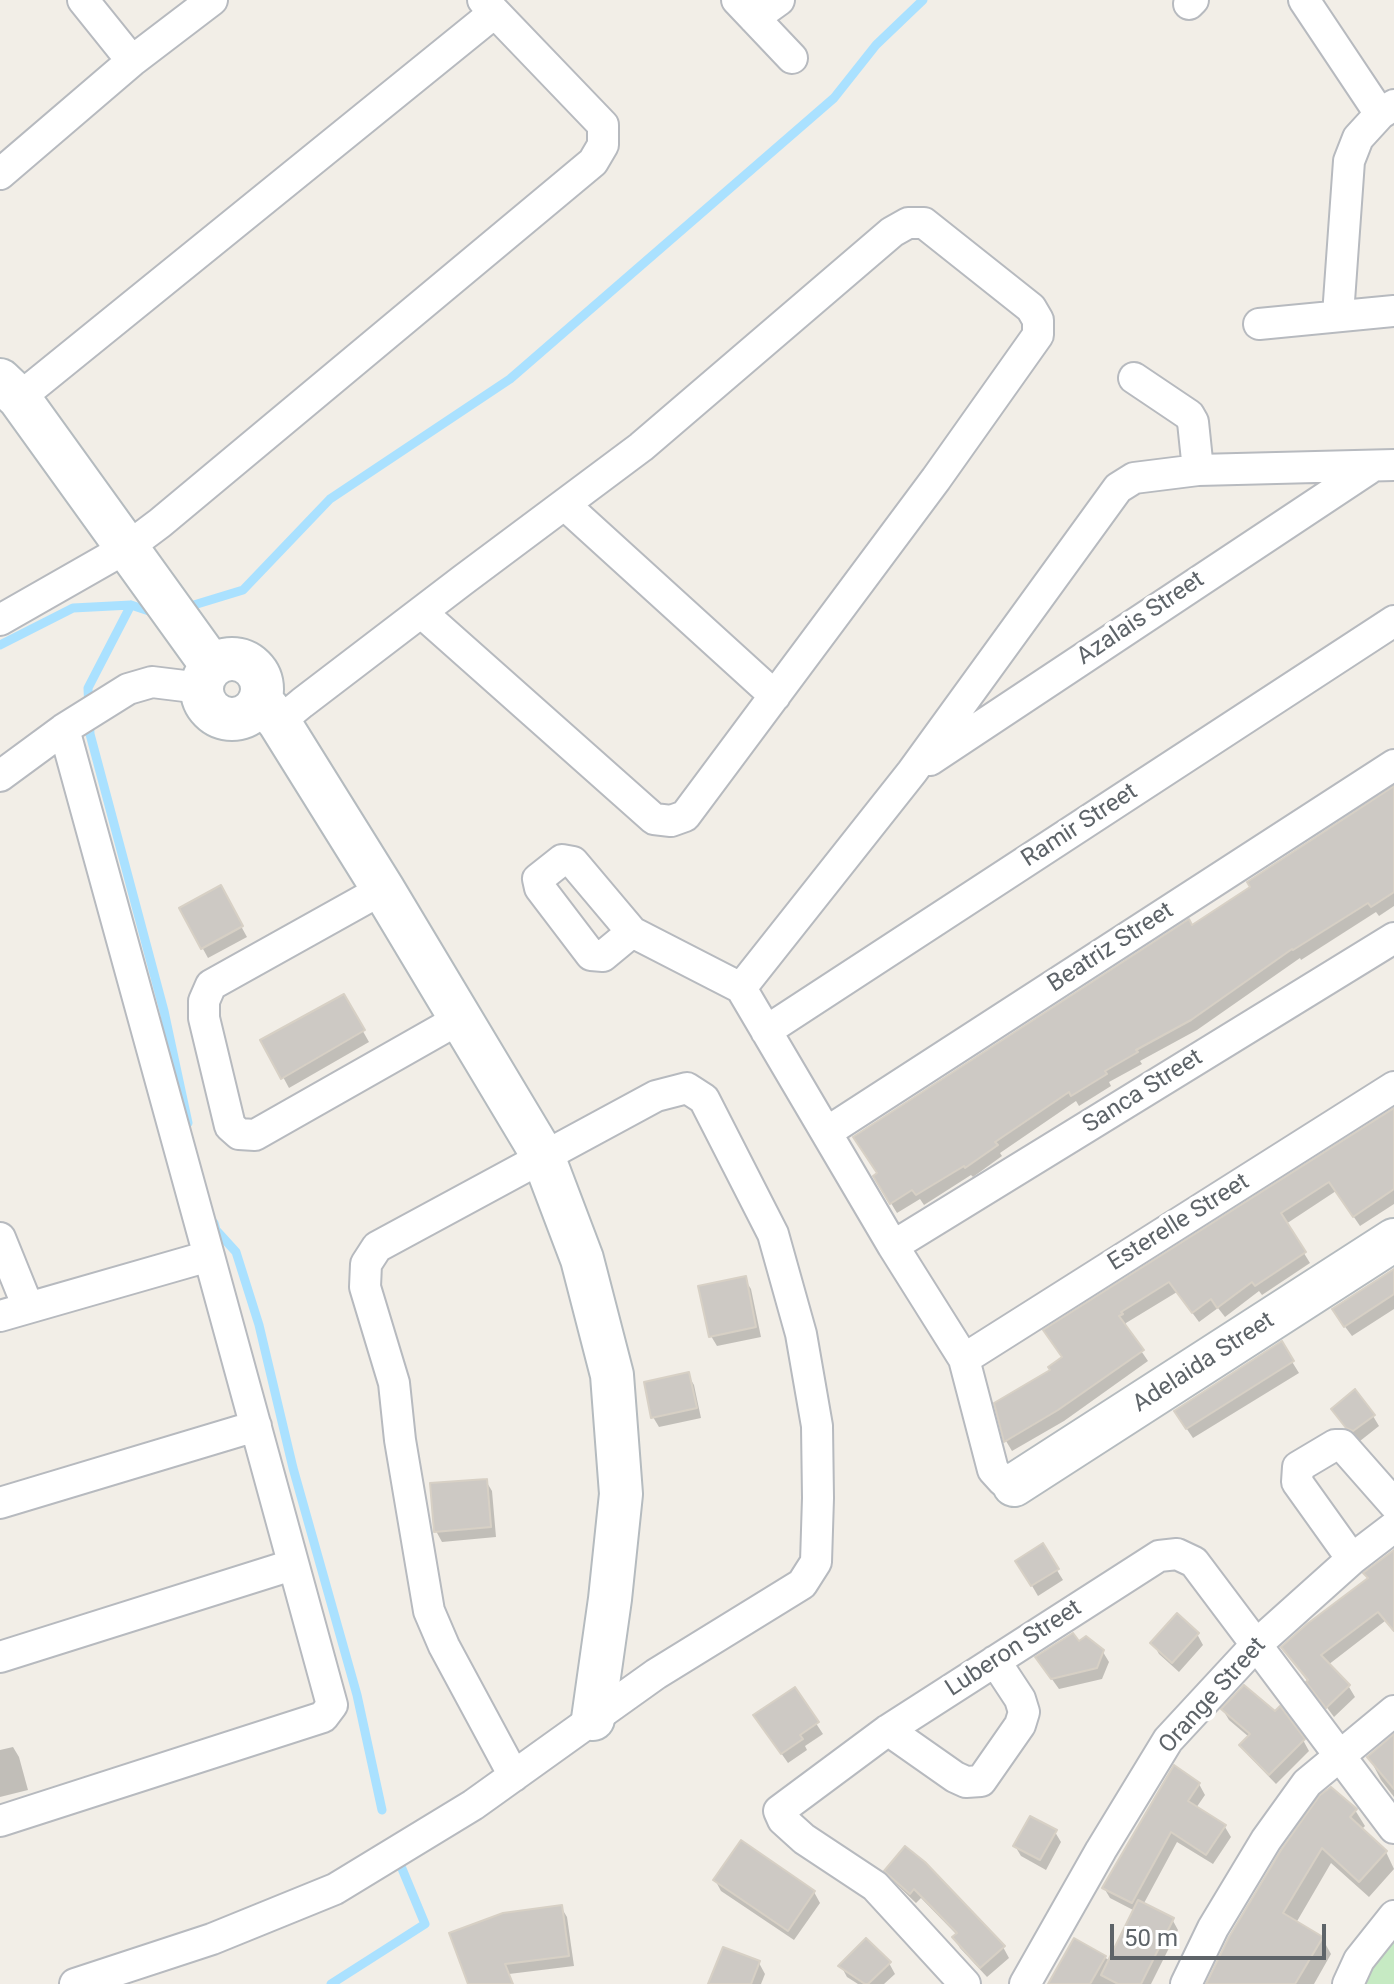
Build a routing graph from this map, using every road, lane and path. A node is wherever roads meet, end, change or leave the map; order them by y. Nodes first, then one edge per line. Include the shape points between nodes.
1 (83, 0) edge
2 (212, 0) edge
3 (779, 0) edge
4 (1307, 1) edge
5 (489, 7) edge
6 (745, 9) edge
7 (792, 58) dead end
8 (132, 61) junction
9 (1387, 109) edge
10 (0, 174) edge
11 (1394, 311) edge
12 (1338, 315) junction
13 (1259, 324) dead end
14 (1134, 378) dead end
15 (9, 389) edge
16 (1382, 466) edge
17 (1198, 470) junction
18 (565, 505) junction
19 (128, 547) junction
20 (421, 612) junction
21 (0, 620) edge
22 (1394, 621) edge
23 (207, 677) junction
24 (775, 696) junction
25 (269, 710) junction
26 (69, 726) junction
27 (1394, 765) edge
28 (912, 772) junction
29 (0, 776) edge
30 (383, 889) junction
31 (632, 932) dead end
32 (1394, 938) edge
33 (741, 988) junction
34 (461, 1018) junction
35 (766, 1031) junction
36 (1394, 1087) edge
37 (827, 1132) junction
38 (543, 1156) junction
39 (0, 1238) edge
40 (1394, 1240) edge
41 (893, 1246) junction
42 (209, 1256) junction
43 (14, 1312) edge
44 (964, 1359) junction
45 (256, 1426) junction
46 (1014, 1485) joint
47 (0, 1503) edge
48 (1394, 1504) edge
49 (1394, 1527) edge
50 (1352, 1559) junction
51 (292, 1565) junction
52 (1256, 1645) junction
53 (0, 1657) edge
54 (995, 1661) junction
55 (1394, 1711) edge
56 (593, 1719) junction
57 (888, 1730) junction
58 (1339, 1755) junction
59 (514, 1776) junction
60 (0, 1821) edge
61 (1394, 1828) edge
62 (1394, 1916) edge
63 (75, 1984) edge
64 (965, 1984) edge
65 (1025, 1984) edge
66 (1186, 1984) edge
67 (1348, 1984) edge

1 - 8 street
2 - 8 street
3 - 6 street
4 - 9 street
5 - 15 street
5 - 19 street via 603,125 603,145 593,162
6 - 7 street
8 - 10 street
9 - 12 street via 1358,138 1349,161
11 - 12 street
12 - 13 street
14 - 17 street via 1189,415
15 - 19 street
16 - 17 street
16 - 28 street, Azalais Street
17 - 28 street via 1134,478 1118,488
18 - 20 street
18 - 24 street
18 - 24 street via 908,223 924,223 1031,308 1038,335
19 - 21 street
19 - 23 street via 187,633
20 - 24 street via 654,819 685,816
20 - 25 street
22 - 35 street, Ramir Street
23 - 25 street via 203,700 220,717
23 - 26 street via 128,689
25 - 30 street
26 - 29 street
26 - 42 street
27 - 37 street, Beatriz Street
28 - 33 street
30 - 34 street
30 - 34 street via 211,985 204,1018 230,1126 239,1134 255,1135
31 - 33 street
32 - 41 street, Sanca Street
33 - 35 street
34 - 38 street
35 - 37 street
36 - 44 street, Esterelle Street
37 - 41 street
38 - 56 street via 582,1259 612,1375 621,1494
38 - 56 street via 656,1096 687,1088 704,1099 773,1234 801,1334 817,1426 816,1562 802,1584
38 - 59 street via 377,1247 366,1264 365,1287 394,1383 429,1611
39 - 43 street
40 - 46 street, Adelaida Street
41 - 44 street
42 - 43 street
42 - 45 street
44 - 46 street via 993,1470
45 - 47 street
45 - 51 street
48 - 50 street via 1342,1445 1298,1467 1297,1482
49 - 50 street, Orange Street
50 - 52 street, Orange Street
51 - 53 street
51 - 60 street via 332,1705 323,1717
52 - 54 street, Luberon Street via 1194,1562 1177,1554 1159,1556
52 - 58 street, Luberon Street
52 - 65 street, Orange Street via 1168,1740
54 - 57 street, Luberon Street
54 - 57 street via 1024,1712 981,1781 955,1777
55 - 58 street
56 - 59 street
57 - 64 street, Luberon Street via 779,1811 804,1839 875,1886
58 - 61 street, Luberon Street
58 - 66 street via 1307,1783 1266,1840
59 - 63 street via 335,1889 212,1939
62 - 67 street via 1359,1960

